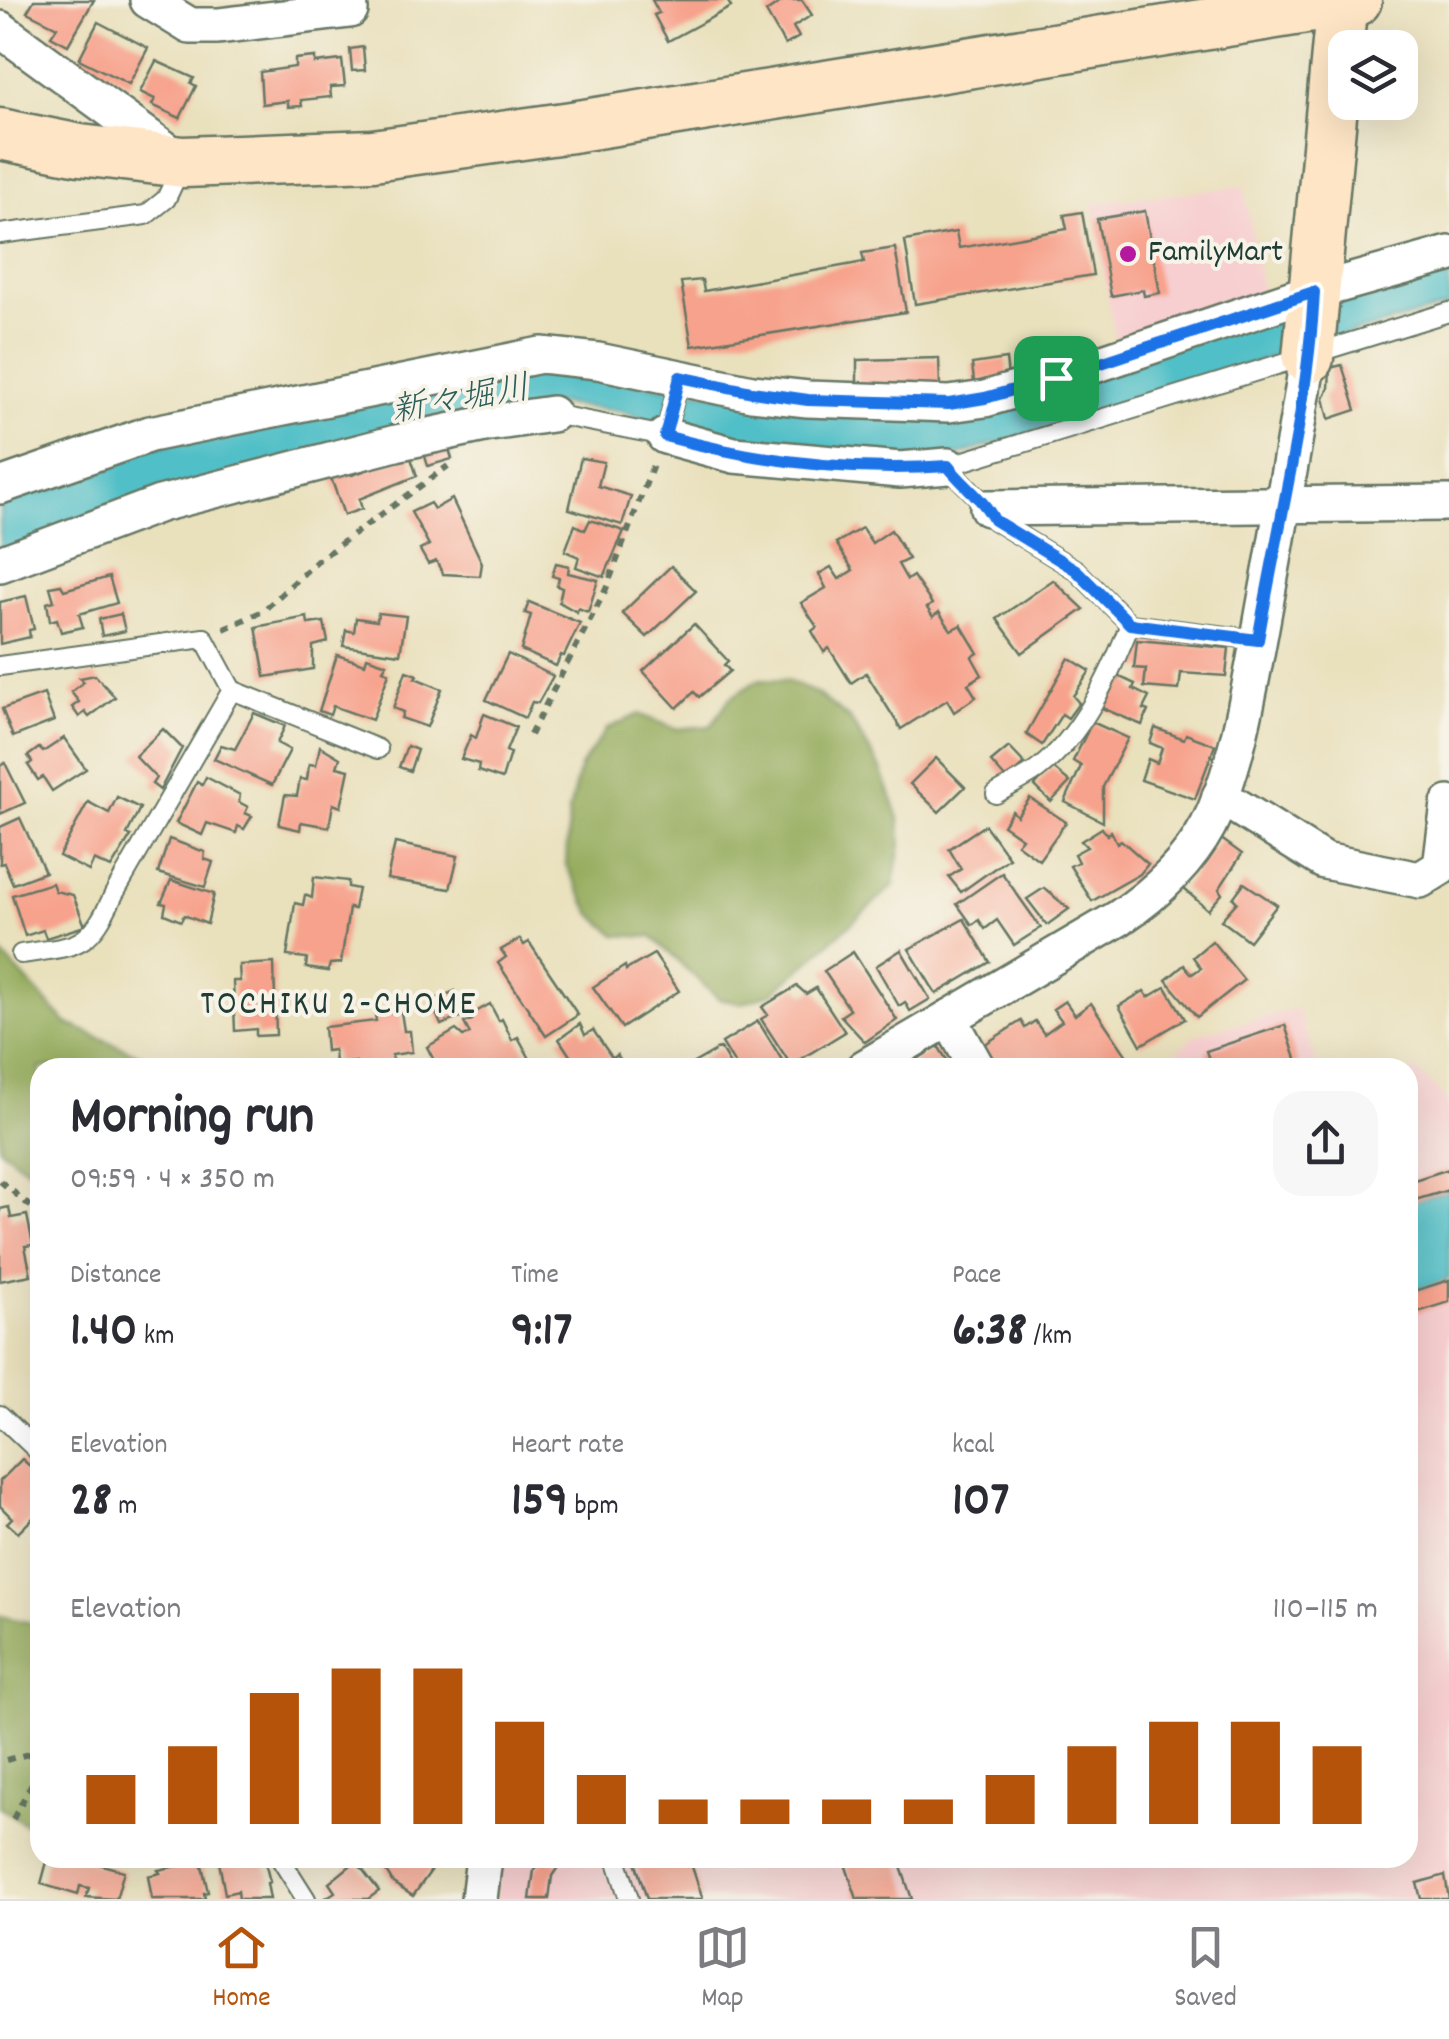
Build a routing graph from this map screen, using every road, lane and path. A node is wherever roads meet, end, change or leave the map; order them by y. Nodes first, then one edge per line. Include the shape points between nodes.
1 (148, 0) edge
2 (349, 0) edge
3 (1347, 1) edge
4 (0, 29) edge
5 (0, 134) edge
6 (183, 162) junction
7 (0, 234) edge
8 (1449, 254) edge
9 (1449, 312) edge
10 (1311, 325) junction
11 (680, 377) junction
12 (552, 414) joint
13 (490, 423) junction
14 (665, 436) junction
15 (948, 466) junction
16 (0, 486) edge
17 (1449, 503) edge
18 (1284, 507) junction
19 (988, 508) junction
20 (0, 564) edge
21 (1130, 624) junction
22 (204, 638) junction
23 (1258, 640) junction
24 (0, 666) edge
25 (232, 690) junction
26 (530, 735) dead end
27 (378, 750) dead end
28 (996, 794) dead end
29 (1220, 796) junction
30 (1449, 804) edge
31 (1446, 857) edge
32 (21, 954) dead end
33 (949, 1018) junction
34 (881, 1058) edge
35 (971, 1058) edge
36 (0, 1182) edge
37 (30, 1206) edge
38 (0, 1415) edge
39 (30, 1443) edge
40 (30, 1754) edge
41 (6, 1760) dead end
42 (30, 1788) edge
43 (14, 1819) dead end
44 (286, 1868) edge
45 (483, 1868) edge
46 (619, 1868) edge
47 (306, 1899) edge
48 (479, 1899) edge
49 (629, 1899) edge

1 - 2 street via 190,26 218,26 350,10
3 - 6 street via 373,155
3 - 10 street
4 - 6 street
5 - 6 street
6 - 7 lane via 166,199 146,215
8 - 10 street
9 - 10 lane
10 - 11 street via 949,404 808,400
10 - 15 lane
10 - 18 street
11 - 14 lane
11 - 16 street via 541,356 150,434
12 - 13 street
12 - 14 lane
13 - 20 street via 160,504
13 - 22 path via 468,452 316,560 263,610
14 - 15 street via 734,455 900,470
14 - 26 path via 606,589
15 - 19 lane
17 - 18 street
18 - 19 street
18 - 23 street
19 - 21 lane via 994,520 1076,570
21 - 23 lane
21 - 28 lane via 1071,734 1039,768
22 - 24 lane
22 - 25 lane
23 - 29 street
25 - 27 lane
25 - 32 lane via 98,928 78,945
29 - 31 street via 1324,861 1420,880
29 - 33 street via 1191,852 1148,898
30 - 31 street
33 - 34 street
33 - 35 street
36 - 37 path
38 - 39 lane
40 - 41 path
42 - 43 path
44 - 47 lane
45 - 48 street
46 - 49 lane

